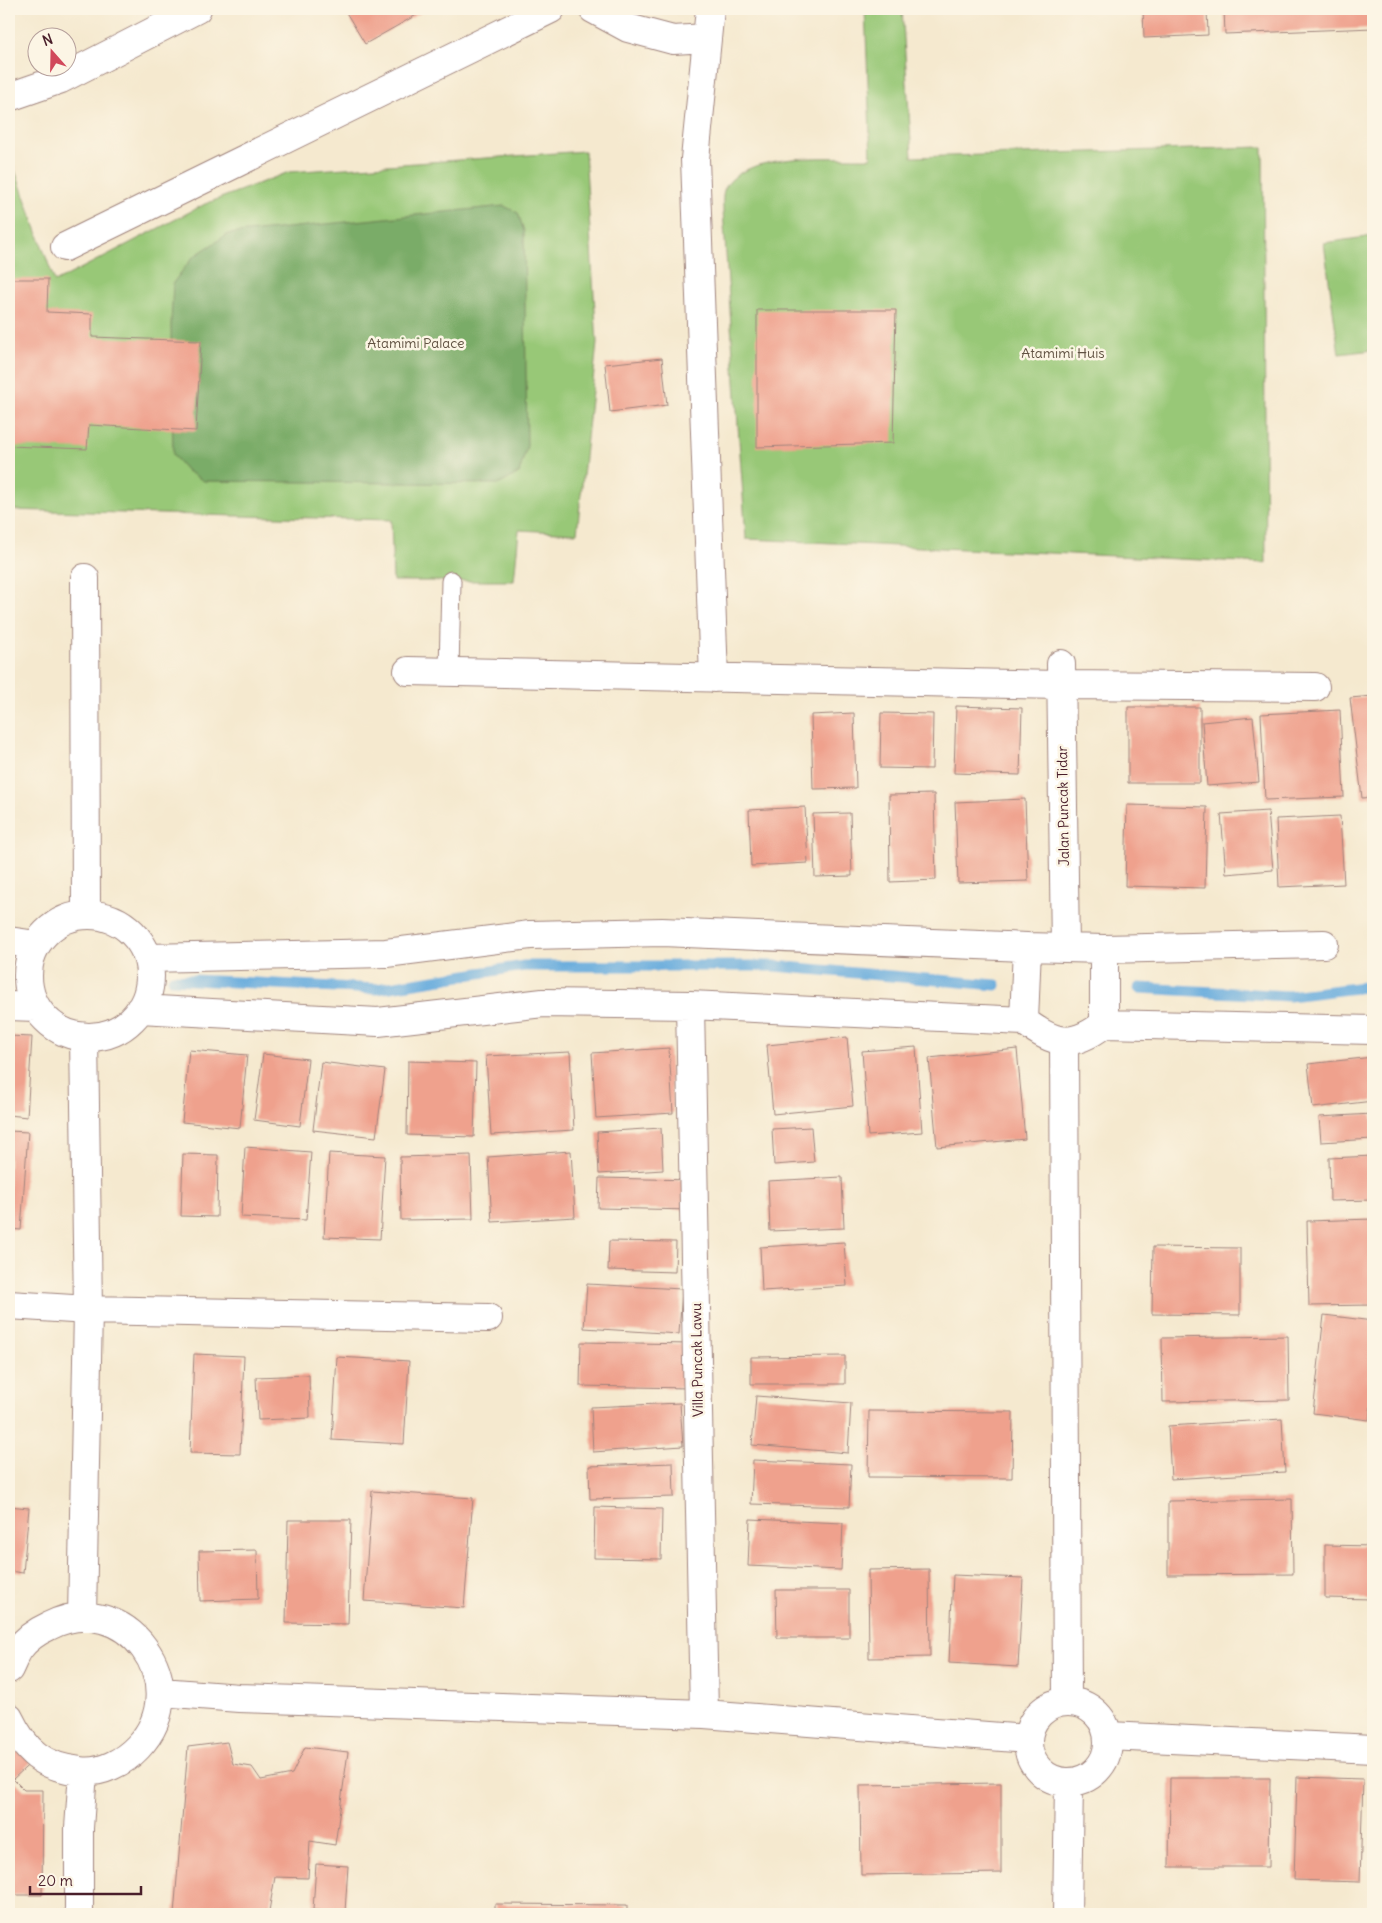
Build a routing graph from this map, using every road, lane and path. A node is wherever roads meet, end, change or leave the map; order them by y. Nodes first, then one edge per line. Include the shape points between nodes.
1 (550, 9) edge
2 (593, 9) edge
3 (710, 9) edge
4 (192, 10) edge
5 (707, 38) junction
6 (9, 97) edge
7 (65, 248) dead end
8 (85, 578) dead end
9 (451, 581) dead end
10 (408, 672) dead end
11 (449, 672) junction
12 (1061, 675) junction
13 (714, 678) junction
14 (1315, 686) dead end
15 (86, 915) junction
16 (9, 941) edge
17 (1324, 944) dead end
18 (36, 945) junction
19 (1027, 948) junction
20 (1065, 948) junction
21 (1104, 949) junction
22 (148, 958) junction
23 (690, 1005) junction
24 (9, 1006) edge
25 (36, 1007) junction
26 (140, 1009) junction
27 (1024, 1021) junction
28 (1104, 1024) junction
29 (1373, 1030) edge
30 (84, 1037) junction
31 (1064, 1042) junction
32 (9, 1305) edge
33 (88, 1310) junction
34 (488, 1318) dead end
35 (82, 1616) junction
36 (9, 1670) edge
37 (161, 1692) junction
38 (1067, 1702) junction
39 (704, 1714) junction
40 (9, 1718) edge
41 (1108, 1736) junction
42 (1028, 1738) junction
43 (1373, 1749) edge
44 (83, 1772) junction
45 (1069, 1782) junction
46 (79, 1914) edge
47 (1066, 1914) edge

1 - 7 street
2 - 5 street via 628,28 674,40
3 - 5 street
4 - 6 street via 61,79
5 - 13 street via 695,159
8 - 15 street
9 - 11 lane
10 - 11 street
11 - 13 street
12 - 13 street
12 - 14 street
12 - 20 street, Jalan Puncak Tidar
15 - 18 street via 58,924
15 - 22 street via 102,916 131,931
16 - 18 street
17 - 21 street
18 - 25 street via 28,976
19 - 20 street
19 - 22 street via 662,932 530,936 386,953
19 - 27 street
20 - 21 street
21 - 28 street
22 - 26 street via 148,993
23 - 26 street via 543,1003 378,1022
23 - 27 street
23 - 39 street, Villa Puncak Lawu
24 - 25 street
25 - 30 street via 61,1031
26 - 30 street via 130,1022 116,1030
27 - 31 street via 1050,1039
28 - 29 street
28 - 31 street via 1093,1032
30 - 33 street
31 - 38 street
32 - 33 street
33 - 34 street
33 - 35 street
35 - 36 street via 59,1620 37,1632 20,1648
35 - 37 street via 106,1620 128,1631 145,1647 156,1668
37 - 39 street via 239,1698
37 - 44 street via 158,1716 147,1738 130,1756 108,1767
38 - 41 street via 1091,1709 1102,1721
38 - 42 street via 1055,1704 1042,1712
39 - 42 street
40 - 44 street via 19,1740 37,1757 59,1768
41 - 43 street
41 - 45 street via 1107,1753 1099,1768 1086,1778
42 - 45 street via 1030,1755 1039,1770 1053,1779
44 - 46 street
45 - 47 street

